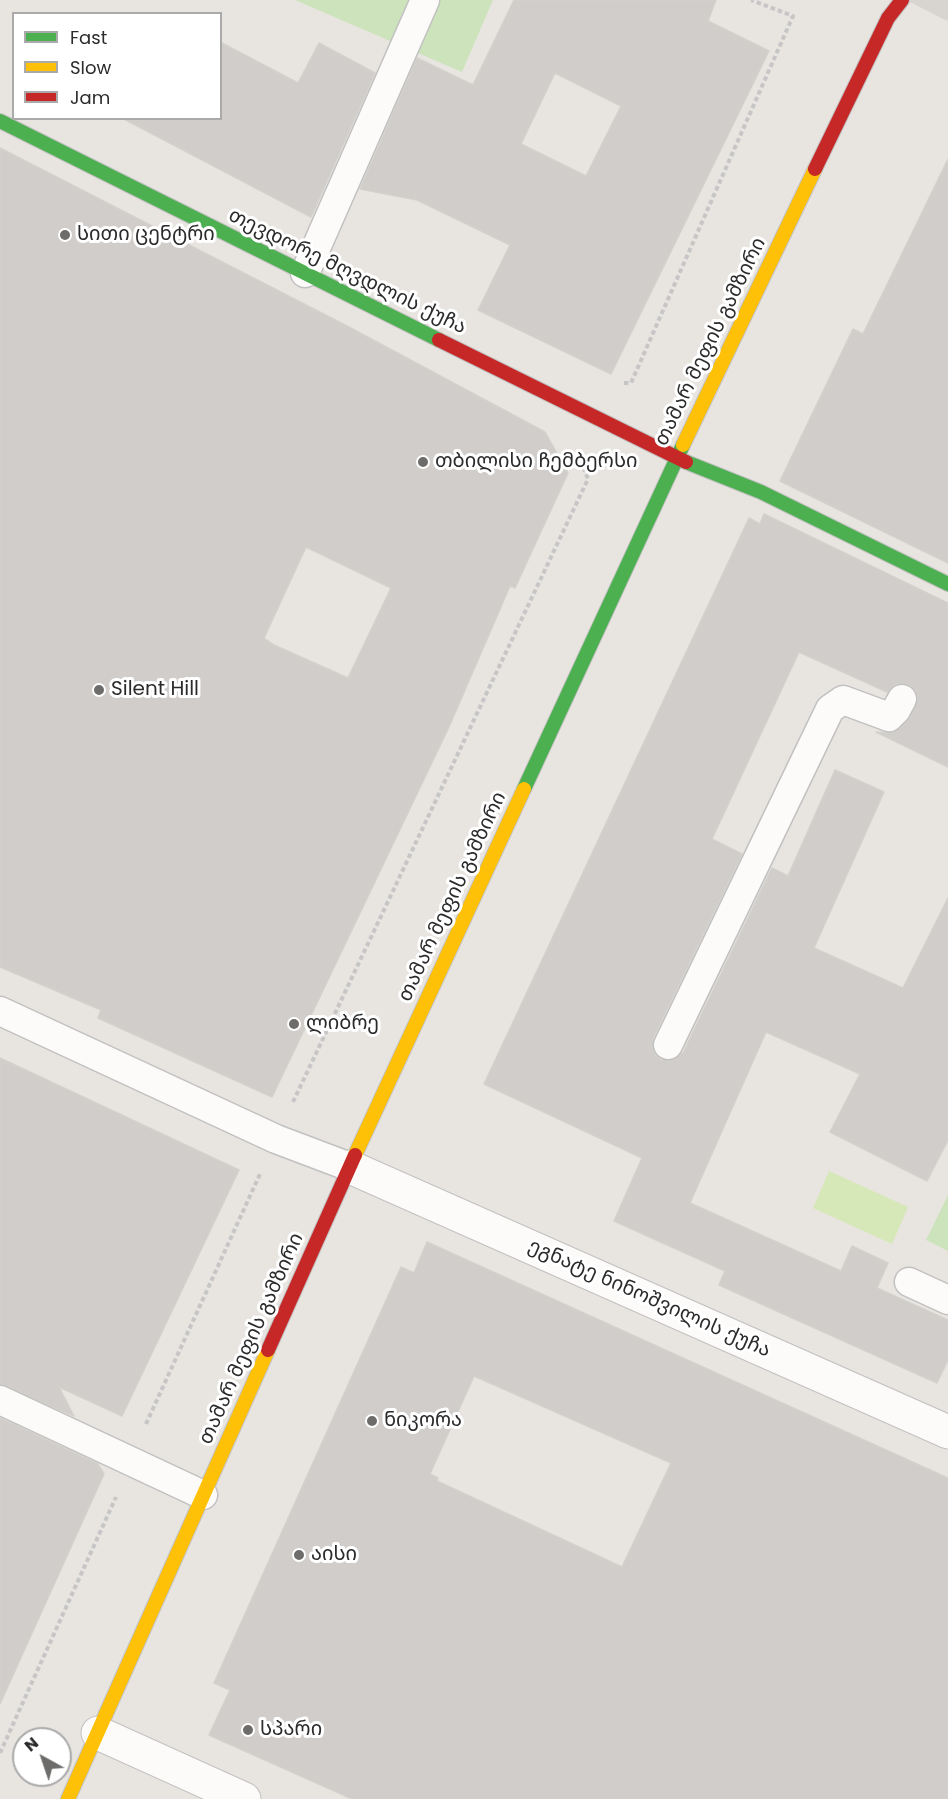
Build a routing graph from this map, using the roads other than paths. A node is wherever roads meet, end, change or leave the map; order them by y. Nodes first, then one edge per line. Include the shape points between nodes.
1 (425, 0) edge
2 (886, 0) edge
3 (903, 0) edge
4 (888, 18) junction
5 (0, 121) edge
6 (305, 273) junction
7 (677, 458) junction
8 (948, 584) edge
9 (902, 699) dead end
10 (0, 1011) edge
11 (668, 1045) dead end
12 (350, 1167) junction
13 (909, 1282) dead end
14 (948, 1300) edge
15 (0, 1400) edge
16 (948, 1432) edge
17 (203, 1495) junction
18 (98, 1733) junction
19 (68, 1799) edge
20 (244, 1799) edge

1 - 6 lane
2 - 4 main road
3 - 4 main road, თამარ მეფის გამზირი
4 - 7 main road, თამარ მეფის გამზირი
5 - 6 main road, თევდორე მღვდლის ქუჩა
6 - 7 main road, თევდორე მღვდლის ქუჩა
7 - 8 main road, თევდორე მღვდლის ქუჩა via 761,492
7 - 12 main road, თამარ მეფის გამზირი
9 - 11 lane via 889,717 843,700 830,709
10 - 12 lane via 276,1139
12 - 16 street, ეგნატე ნინოშვილის ქუჩა
12 - 17 main road, თამარ მეფის გამზირი
13 - 14 lane
15 - 17 lane
17 - 18 main road, თამარ მეფის გამზირი
18 - 19 main road, თამარ მეფის გამზირი
18 - 20 street

